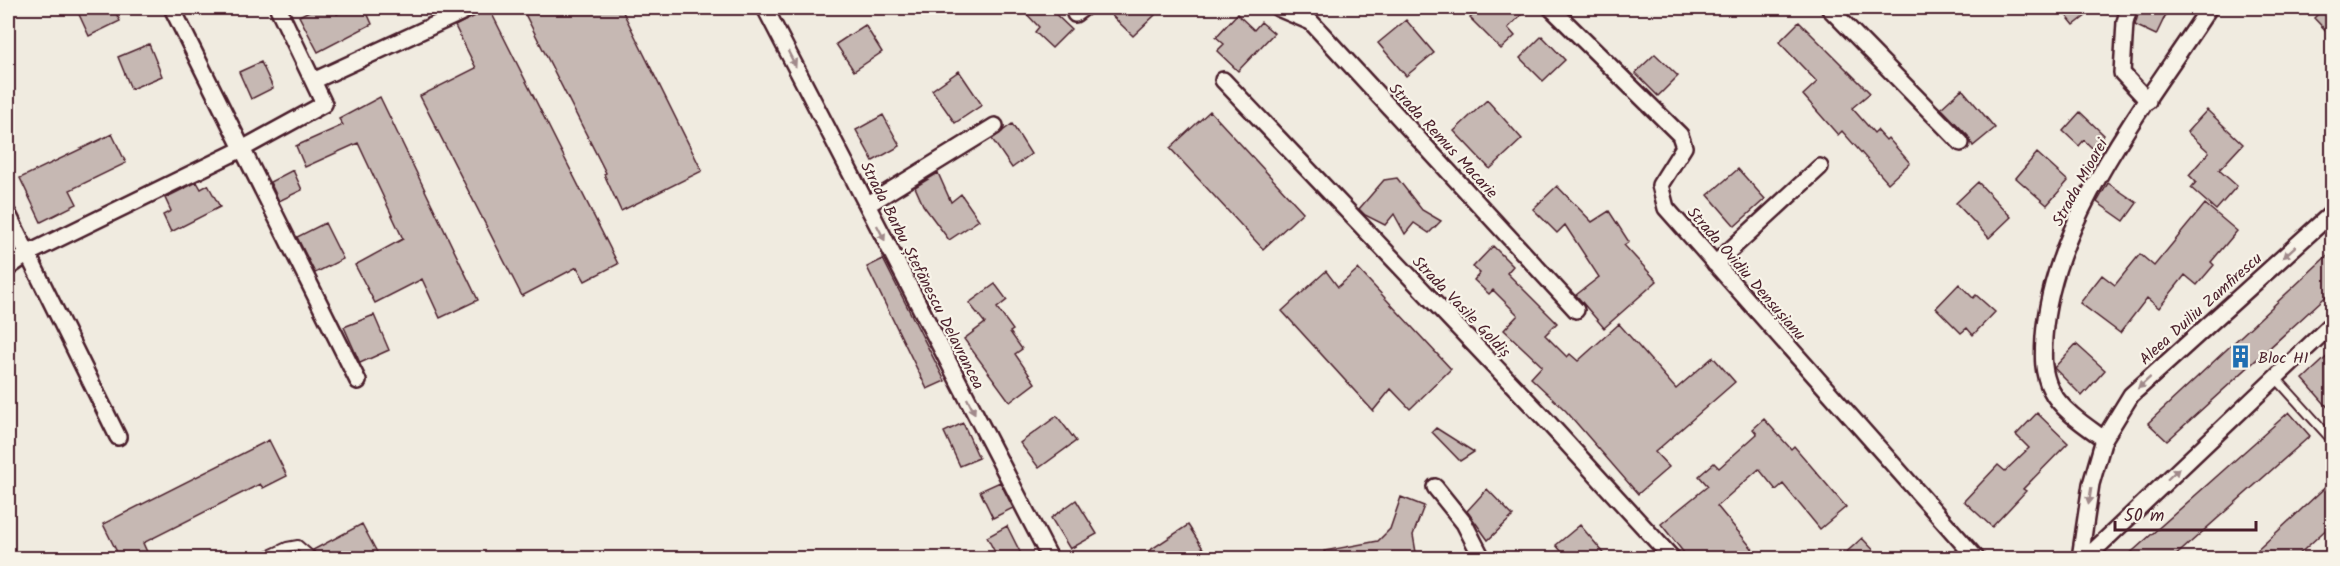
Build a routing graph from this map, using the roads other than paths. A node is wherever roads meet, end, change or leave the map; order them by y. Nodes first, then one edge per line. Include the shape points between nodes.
1 (172, 8) edge
2 (278, 8) edge
3 (471, 8) edge
4 (765, 8) edge
5 (1278, 8) edge
6 (1551, 8) edge
7 (1829, 8) edge
8 (2129, 8) edge
9 (2207, 11) dead end
10 (1223, 80) dead end
11 (313, 81) junction
12 (2148, 101) junction
13 (995, 126) dead end
14 (1961, 143) dead end
15 (242, 149) junction
16 (1820, 167) dead end
17 (867, 205) junction
18 (2332, 213) edge
19 (8, 214) edge
20 (29, 253) junction
21 (1715, 264) junction
22 (8, 268) edge
23 (1576, 310) dead end
24 (2332, 324) edge
25 (2275, 376) junction
26 (358, 381) dead end
27 (118, 437) dead end
28 (2104, 439) junction
29 (2332, 440) edge
30 (1435, 487) dead end
31 (263, 558) edge
32 (313, 558) edge
33 (1050, 558) edge
34 (1482, 558) edge
35 (1672, 558) edge
36 (1976, 558) edge
37 (2080, 558) edge
38 (2085, 558) edge

1 - 15 street
2 - 11 street
3 - 11 street
4 -> 17 street, Strada Barbu Ștefănescu Delavrancea
5 - 23 street, Strada Remus Macarie via 1311,22
6 - 21 street, Strada Ovidiu Densușianu via 1680,135 1684,147 1660,185 1661,197 1666,208
7 - 14 street
8 - 12 street via 2124,22 2122,73
9 - 12 street, Strada Mioarei
10 - 35 street, Strada Vasile Goldiș
11 - 15 street via 324,104
12 - 28 street, Strada Mioarei via 2072,228 2054,275 2046,320 2043,365 2052,391 2081,422
13 - 17 street
15 - 20 street
15 - 26 street
16 - 21 street
17 -> 33 street, Strada Barbu Ștefănescu Delavrancea
18 -> 28 street, Aleea Duiliu Zamfirescu via 2131,395
19 - 20 street
20 - 22 street
20 - 27 street
21 - 36 street, Strada Ovidiu Densușianu
24 - 25 street
25 - 29 lane
38 -> 25 street
28 -> 37 street, Aleea Duiliu Zamfirescu via 2091,484
30 - 34 street via 1464,523
31 - 32 lane via 298,546

